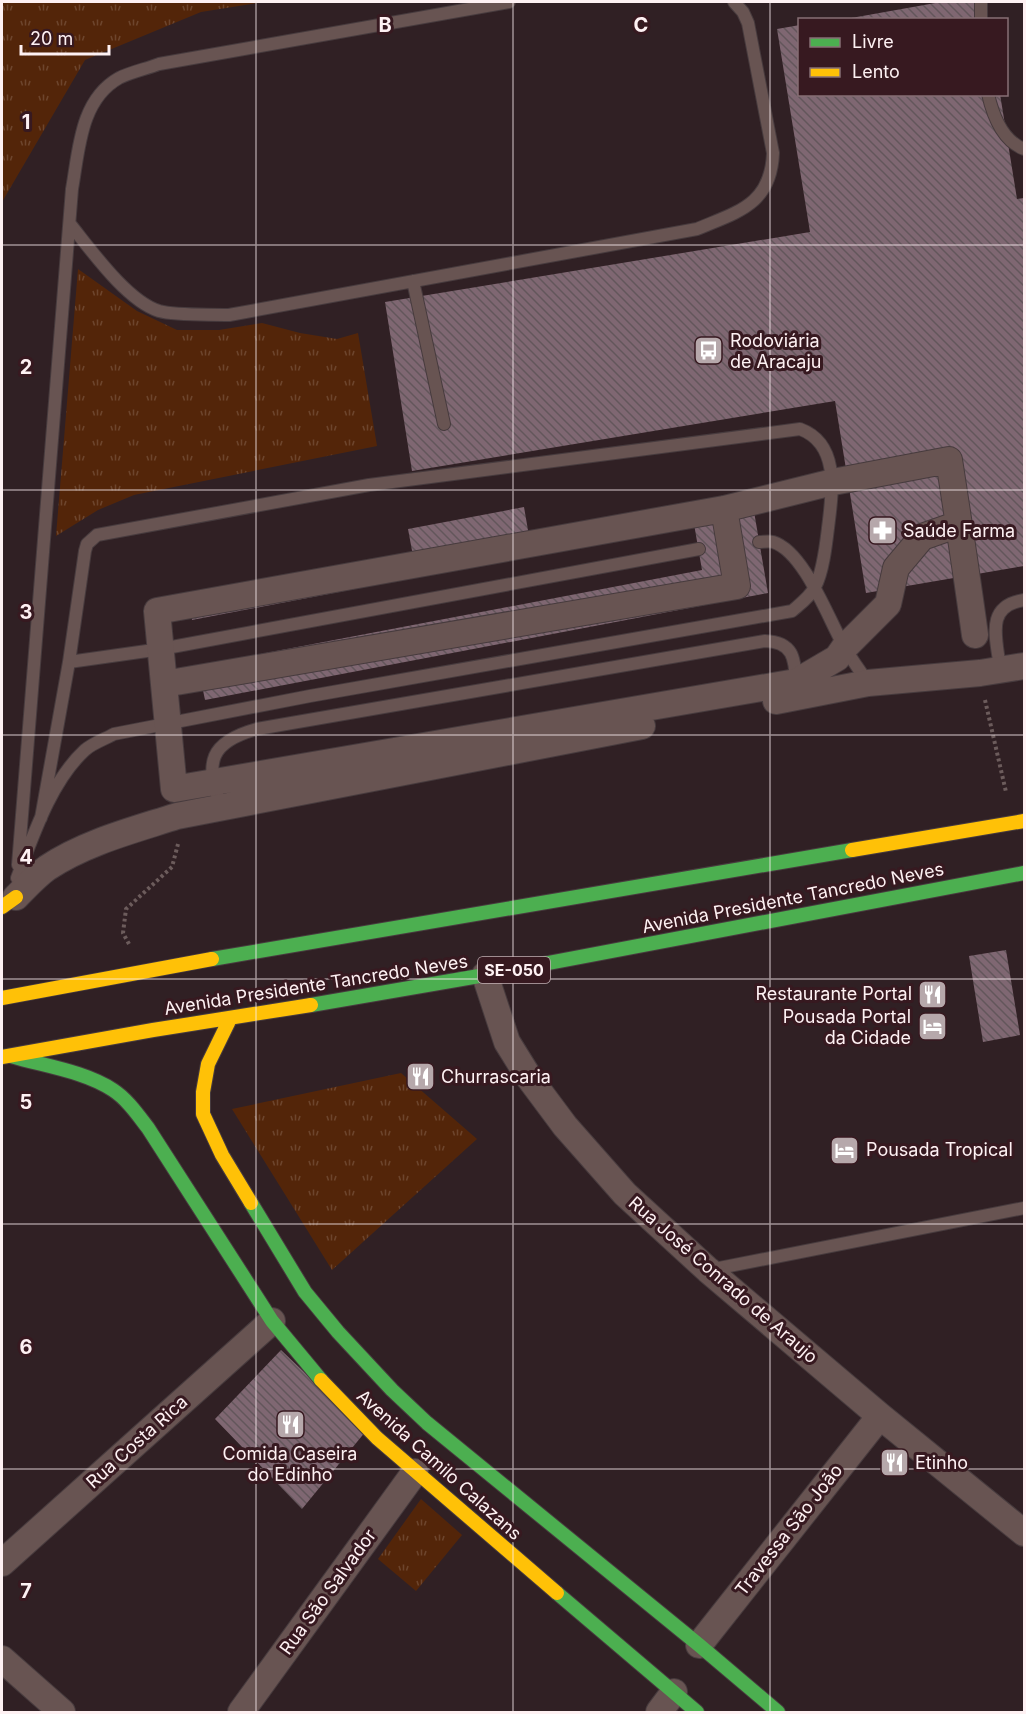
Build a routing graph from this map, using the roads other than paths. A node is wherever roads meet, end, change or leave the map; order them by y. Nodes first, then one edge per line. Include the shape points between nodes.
1 (509, 2) edge
2 (734, 2) edge
3 (981, 2) edge
4 (981, 18) edge
5 (988, 96) edge
6 (1024, 148) edge
7 (69, 224) junction
8 (413, 281) junction
9 (444, 424) dead end
10 (833, 482) junction
11 (724, 509) junction
12 (959, 524) junction
13 (759, 542) dead end
14 (699, 549) dead end
15 (815, 587) junction
16 (1024, 600) edge
17 (975, 635) dead end
18 (844, 648) junction
19 (161, 649) junction
20 (69, 662) junction
21 (1012, 667) edge
22 (868, 683) junction
23 (164, 684) junction
24 (796, 690) junction
25 (169, 724) junction
26 (218, 795) junction
27 (40, 818) junction
28 (1024, 821) edge
29 (1024, 873) edge
30 (11, 894) edge
31 (485, 975) junction
32 (2, 998) edge
33 (230, 1019) junction
34 (6, 1057) edge
35 (1024, 1208) edge
36 (708, 1270) junction
37 (272, 1321) junction
38 (880, 1416) junction
39 (415, 1472) junction
40 (1024, 1533) edge
41 (2, 1563) edge
42 (699, 1645) junction
43 (2, 1659) edge
44 (666, 1702) edge
45 (62, 1713) edge
46 (241, 1713) edge
47 (698, 1713) edge
48 (778, 1713) edge

1 - 7 lane via 159,64 119,78 101,92 86,114
2 - 8 lane via 748,23 773,153 766,186 747,208 697,229
3 - 4 lane
5 - 6 lane via 1002,131 1016,146
7 - 8 lane via 118,282 148,307 162,312 229,315
7 - 30 lane
8 - 9 lane
10 - 11 street
10 - 12 street via 949,460
10 - 15 lane via 825,550
10 - 20 lane via 822,446 814,436 800,429 369,485 97,535 85,550
11 - 19 street via 157,611
11 - 23 street via 737,586
12 - 17 street
12 - 18 street via 922,537 896,567 888,604
13 - 15 lane via 771,541 785,548
14 - 19 lane
15 - 18 lane
15 - 25 lane via 792,611
16 - 21 lane via 1012,602 999,612 995,621
18 - 22 lane
18 - 24 street
19 - 20 lane
19 - 23 street
20 - 27 lane
21 - 22 street
22 - 24 street
23 - 25 street
24 - 26 street
24 - 26 lane via 795,660 786,646 759,642 256,729 223,744 212,763
25 - 26 street via 174,789
25 - 27 lane via 114,734 86,750 63,777
26 - 30 street via 177,816 66,857
27 - 30 lane
28 - 32 main road, Avenida Presidente Tancredo Neves
29 - 31 main road, Avenida Presidente Tancredo Neves / SE-050
31 - 33 main road, Avenida Presidente Tancredo Neves / SE-050
31 - 36 street, Rua José Conrado de Araujo via 507,1042 565,1126 625,1194
33 - 34 main road, Avenida Presidente Tancredo Neves / SE-050
33 - 42 main road, Avenida Camilo Calazans via 208,1064 203,1114 222,1155 305,1292 338,1332 427,1423
34 - 37 main road, Avenida Camilo Calazans via 87,1078 113,1090 128,1104 148,1128
35 - 36 lane
36 - 38 street, Rua José Conrado de Araujo
37 - 39 main road, Avenida Camilo Calazans via 324,1383
37 - 41 street, Rua Costa Rica
38 - 40 street, Rua José Conrado de Araujo
38 - 42 street, Travessa São João
39 - 44 main road, Avenida Camilo Calazans
39 - 46 street, Rua São Salvador
42 - 48 main road, Avenida Camilo Calazans
43 - 45 street
44 - 47 main road, Avenida Camilo Calazans

